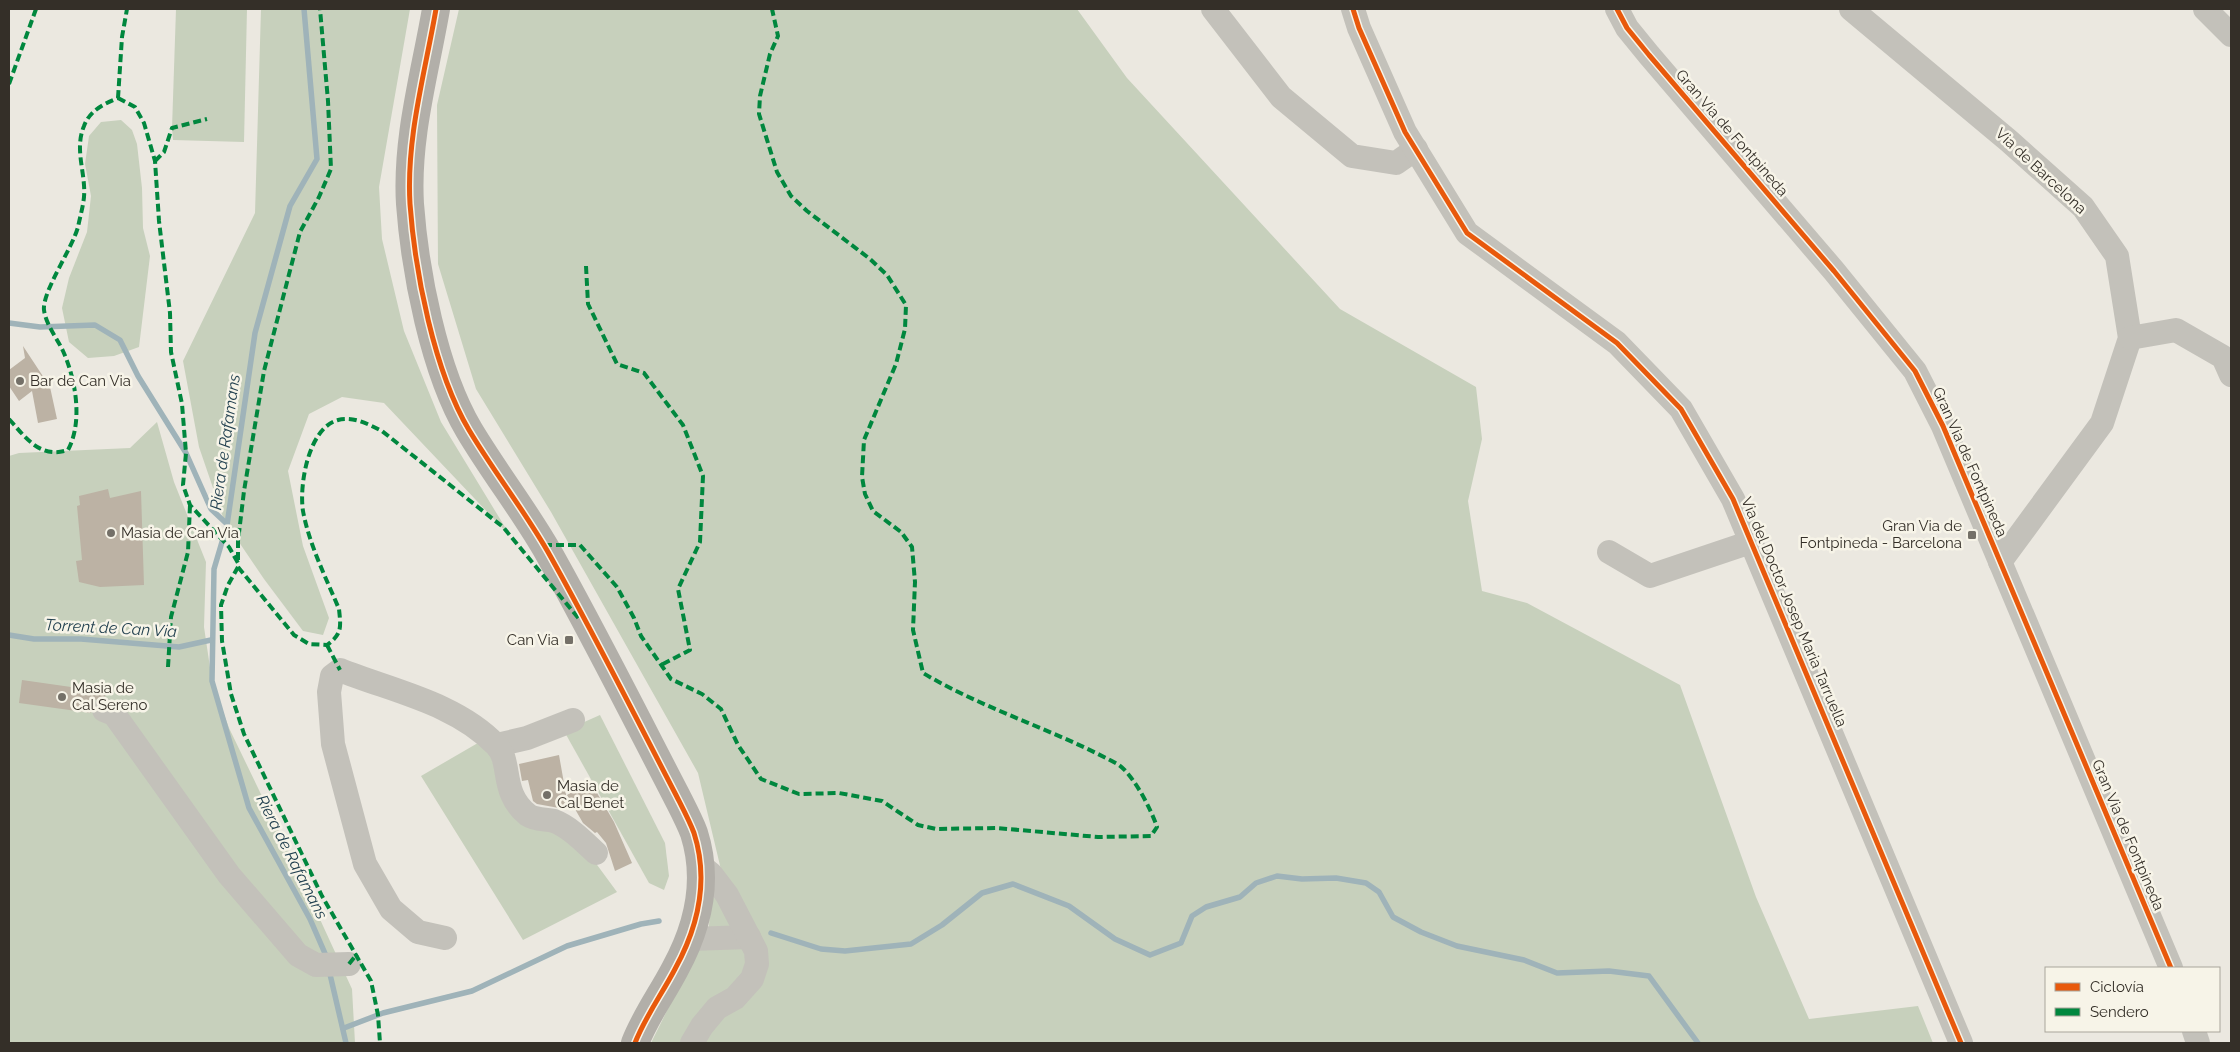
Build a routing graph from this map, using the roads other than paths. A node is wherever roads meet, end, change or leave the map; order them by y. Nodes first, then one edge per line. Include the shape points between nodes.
1 (436, 9) edge
2 (1213, 9) edge
3 (1353, 9) edge
4 (1617, 9) edge
5 (1851, 9) edge
6 (2205, 9) edge
7 (2231, 35) edge
8 (1416, 149) junction
9 (2130, 338) junction
10 (2231, 375) edge
11 (1751, 542) junction
12 (1609, 552) dead end
13 (2000, 562) junction
14 (104, 710) dead end
15 (573, 720) dead end
16 (497, 745) junction
17 (596, 853) dead end
18 (700, 865) junction
19 (749, 937) junction
20 (445, 938) dead end
21 (690, 939) junction
22 (349, 964) dead end
23 (2171, 967) edge
24 (635, 1043) edge
25 (692, 1043) edge
26 (1961, 1043) edge

1 - 18 main road via 410,164 410,202 416,259 438,355 454,401 469,430 556,567 676,795 694,833
2 - 8 street via 1281,97 1352,156 1396,163
3 - 8 street, Via del Doctor Josep Maria Tarruella via 1405,132
4 - 13 street, Gran Via de Fontpineda via 1627,28 1649,55 1915,371 1943,426
5 - 9 street, Via de Barcelona via 2083,207 2117,256
6 - 7 street
8 - 11 street, Via del Doctor Josep Maria Tarruella via 1467,233 1617,343 1681,409 1733,499
9 - 10 street via 2176,330 2223,357
9 - 13 street, Via de Barcelona via 2102,423
11 - 12 street via 1650,576
11 - 26 street, Via del Doctor Josep Maria Tarruella
13 - 23 street, Gran Via de Fontpineda
14 - 22 street via 114,714 229,875 298,954 316,965
15 - 16 street via 527,738
16 - 17 street via 515,802 530,817 555,822 575,834
16 - 20 street via 457,715 429,701 340,670 332,676 329,692 333,744 365,864 391,909 418,932
18 - 19 street via 727,895
18 - 21 main road via 701,893
19 - 21 street
19 - 25 street via 756,951 757,964 752,979 735,998 717,1008
21 - 24 main road

